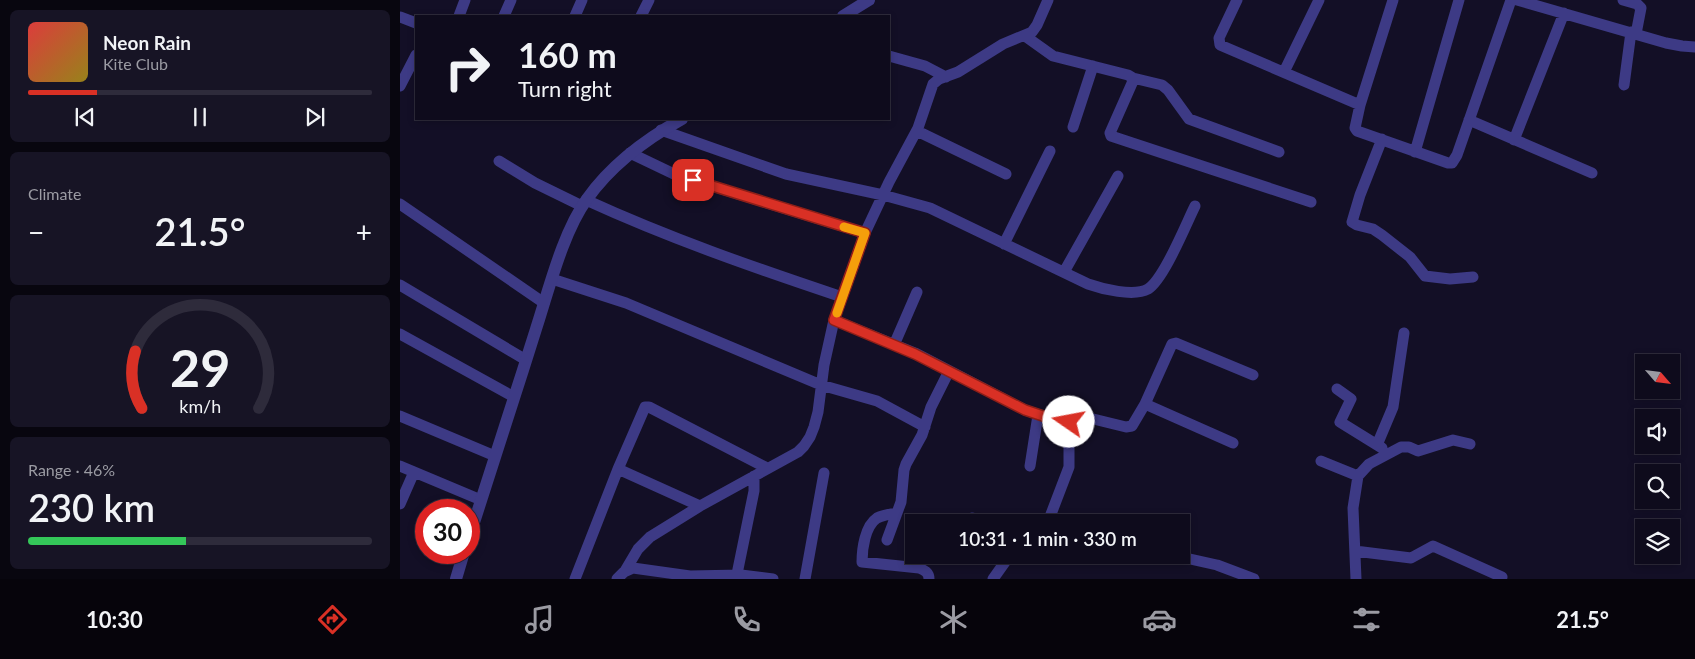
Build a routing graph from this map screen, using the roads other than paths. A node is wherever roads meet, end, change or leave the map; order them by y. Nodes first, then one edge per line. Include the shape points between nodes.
1 (465, 0) edge
2 (511, 0) edge
3 (582, 0) edge
4 (649, 0) edge
5 (870, 0) edge
6 (1048, 0) edge
7 (1238, 0) edge
8 (1318, 0) edge
9 (1393, 0) edge
10 (1459, 0) edge
11 (1511, 0) edge
12 (1517, 0) edge
13 (1623, 0) edge
14 (1564, 13) junction
15 (459, 15) edge
16 (504, 15) edge
17 (575, 15) edge
18 (642, 15) edge
19 (845, 15) edge
20 (400, 17) edge
21 (415, 23) edge
22 (1634, 33) junction
23 (1025, 36) junction
24 (1695, 46) edge
25 (890, 56) edge
26 (415, 57) edge
27 (1092, 66) junction
28 (1284, 72) junction
29 (946, 76) junction
30 (1132, 78) junction
31 (1624, 85) dead end
32 (400, 86) edge
33 (1360, 105) junction
34 (680, 120) edge
35 (1468, 120) junction
36 (1073, 127) dead end
37 (662, 130) junction
38 (916, 131) junction
39 (1382, 139) junction
40 (1514, 140) junction
41 (1050, 151) dead end
42 (1279, 152) dead end
43 (1415, 152) junction
44 (630, 153) junction
45 (499, 161) dead end
46 (1592, 173) dead end
47 (1006, 174) dead end
48 (1118, 176) dead end
49 (883, 195) junction
50 (579, 202) junction
51 (1311, 202) dead end
52 (400, 204) edge
53 (1195, 206) dead end
54 (865, 233) junction
55 (1004, 244) junction
56 (1064, 272) junction
57 (1473, 277) dead end
58 (552, 279) junction
59 (400, 286) edge
60 (917, 292) dead end
61 (842, 297) junction
62 (540, 300) junction
63 (834, 320) junction
64 (1404, 333) dead end
65 (400, 334) edge
66 (894, 345) junction
67 (521, 358) junction
68 (949, 371) junction
69 (1253, 375) dead end
70 (822, 385) junction
71 (1337, 389) dead end
72 (510, 395) junction
73 (1145, 404) junction
74 (1038, 415) junction
75 (400, 416) edge
76 (1069, 422) junction
77 (925, 427) junction
78 (1233, 443) dead end
79 (1470, 444) dead end
80 (1377, 445) junction
81 (1389, 453) junction
82 (489, 454) junction
83 (1321, 461) dead end
84 (400, 466) edge
85 (1030, 466) dead end
86 (767, 468) junction
87 (618, 469) junction
88 (414, 472) junction
89 (824, 473) dead end
90 (754, 476) junction
91 (1358, 476) junction
92 (476, 498) joint
93 (400, 504) edge
94 (700, 506) junction
95 (896, 513) junction
96 (1051, 514) edge
97 (886, 540) dead end
98 (1355, 551) junction
99 (1190, 559) edge
100 (460, 564) edge
101 (1004, 564) edge
102 (737, 574) junction
103 (621, 575) edge
104 (1502, 577) dead end
105 (456, 579) edge
106 (575, 579) edge
107 (773, 579) edge
108 (805, 579) edge
109 (929, 579) edge
110 (993, 579) edge
111 (1254, 579) edge
112 (1356, 579) edge

1 - 15 street
2 - 16 street
3 - 17 street
4 - 18 street
5 - 19 street
6 - 23 street via 1035,30
7 - 28 street via 1219,38 1220,44
8 - 28 street
9 - 33 street
10 - 43 street
11 - 35 street
12 - 14 street
13 - 22 street via 1641,8
14 - 22 street
14 - 40 street
20 - 21 street
22 - 24 street via 1675,45
22 - 31 street
23 - 27 street via 1048,53
23 - 29 street via 1003,44
25 - 29 street
26 - 32 street
27 - 30 street
27 - 36 street
28 - 33 street
29 - 38 street via 933,84
30 - 42 street via 1162,85 1189,119
30 - 51 street via 1111,136
33 - 39 street via 1354,126 1356,130
34 - 37 street
35 - 40 street
35 - 43 street via 1452,163
37 - 44 street
37 - 49 street via 786,174
38 - 47 street
38 - 49 street
39 - 43 street
39 - 57 street via 1352,222 1382,235 1410,257 1426,276
40 - 46 street
41 - 55 street
44 - 50 street
44 - 54 street via 684,178
45 - 50 street via 535,183
48 - 56 street
49 - 54 street
49 - 55 street via 930,208
50 - 58 street
50 - 61 street
52 - 62 street
53 - 56 street via 1150,288 1134,292 1104,289
54 - 61 street
55 - 56 street
58 - 62 street
58 - 70 street via 626,303
59 - 67 street
60 - 66 street
61 - 63 street
62 - 67 street
63 - 66 street
63 - 70 street
64 - 80 street via 1393,407
65 - 72 street
66 - 68 street
67 - 72 street
68 - 74 street
68 - 77 street
69 - 73 street via 1174,343
70 - 77 street via 877,401
70 - 86 street via 810,437 798,452
71 - 80 street via 1351,399 1340,422
72 - 82 street
73 - 76 street via 1129,427 1077,415
73 - 78 street
74 - 76 street
74 - 85 street
75 - 82 street
76 - 96 street via 1069,466
77 - 95 street via 904,470 902,496
79 - 81 street via 1453,440 1421,451 1405,446
80 - 81 street
81 - 91 street via 1369,464
82 - 92 street
83 - 91 street
84 - 88 street
86 - 87 street via 647,406
86 - 90 street
87 - 94 street
87 - 106 street
88 - 92 street
88 - 93 street
89 - 108 street
90 - 94 street
90 - 102 street via 754,491
91 - 98 street via 1353,508
94 - 103 street via 642,544
95 - 97 street
95 - 109 street via 878,518 870,525 862,562 919,568 926,571
98 - 104 street via 1411,558 1433,546
98 - 112 street
99 - 111 street
100 - 105 street
101 - 110 street
102 - 103 street via 700,576 637,568
102 - 107 street

